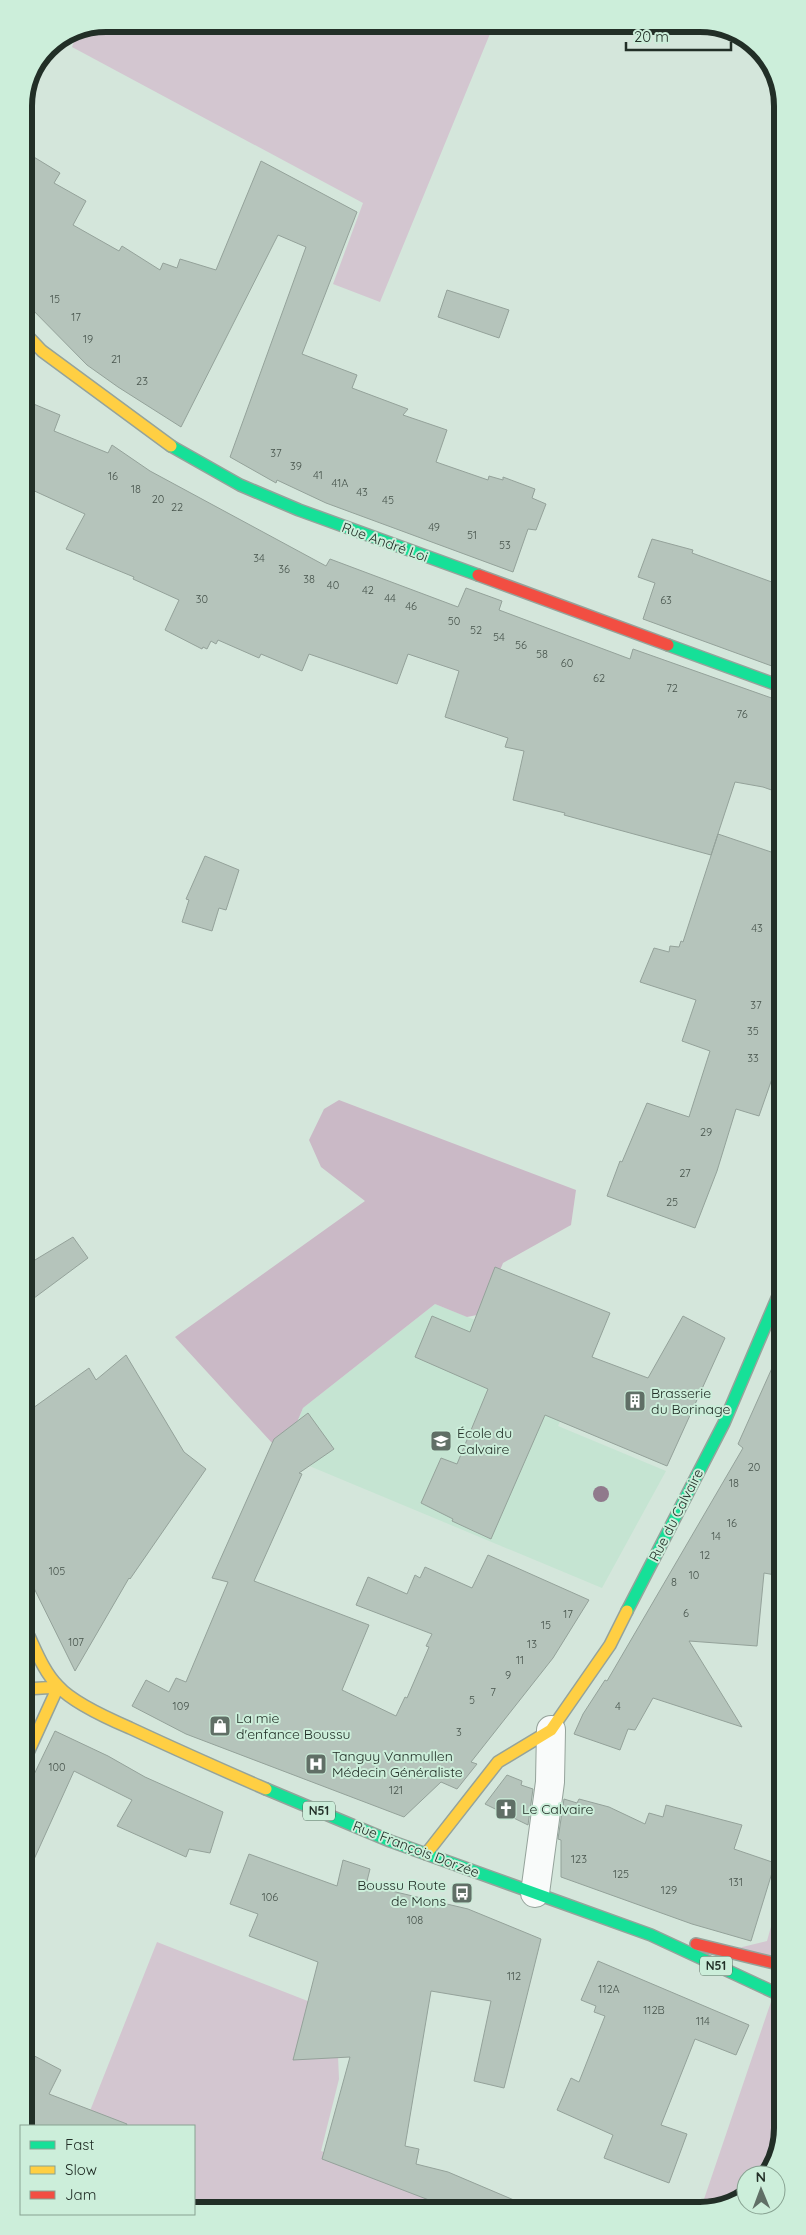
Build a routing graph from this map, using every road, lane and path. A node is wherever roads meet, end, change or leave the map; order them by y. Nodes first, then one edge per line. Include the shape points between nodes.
1 (33, 341) edge
2 (774, 684) edge
3 (774, 1305) edge
4 (32, 1642) edge
5 (58, 1687) junction
6 (32, 1689) edge
7 (551, 1730) junction
8 (32, 1743) edge
9 (426, 1854) junction
10 (535, 1893) junction
11 (651, 1934) junction
12 (774, 1963) edge
13 (774, 1992) edge

1 - 2 street, Rue André Loi via 174,448 240,485 299,510
3 - 7 street, Rue du Calvaire via 724,1423 610,1645
4 - 5 street, Rue François Dorzée / N51
5 - 6 street
5 - 8 street
5 - 9 street, Rue François Dorzée / N51 via 108,1718 200,1761
7 - 9 street, Rue du Calvaire via 498,1762
7 - 10 street via 550,1782
9 - 10 street, Rue François Dorzée / N51
10 - 11 street, Rue François Dorzée / N51
11 - 12 street, Rue François Dorzée / N51
11 - 13 street, Rue François Dorzée / N51

